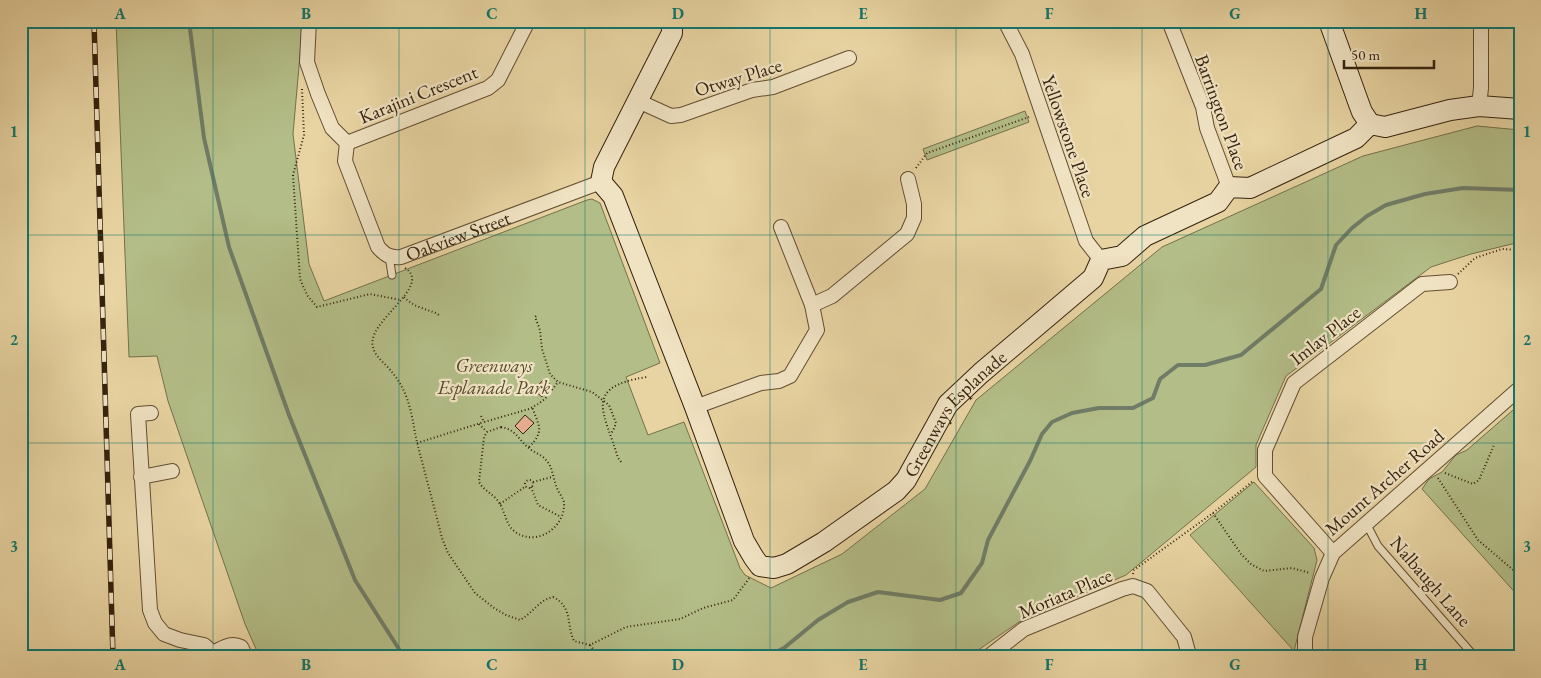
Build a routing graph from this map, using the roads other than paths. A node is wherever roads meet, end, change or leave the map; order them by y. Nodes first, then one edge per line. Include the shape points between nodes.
1 (309, 21) edge
2 (525, 21) edge
3 (672, 21) edge
4 (1005, 21) edge
5 (1169, 21) edge
6 (1329, 21) edge
7 (1481, 21) edge
8 (849, 58) dead end
9 (638, 101) junction
10 (1478, 106) junction
11 (1520, 109) edge
12 (1370, 124) junction
13 (347, 143) junction
14 (908, 178) road end
15 (601, 182) junction
16 (1229, 187) junction
17 (781, 227) dead end
18 (391, 257) junction
19 (1101, 260) junction
20 (392, 275) dead end
21 (1450, 282) road end
22 (812, 305) junction
23 (1520, 388) edge
24 (695, 408) junction
25 (151, 413) dead end
26 (172, 470) dead end
27 (141, 477) junction
28 (1366, 523) junction
29 (1333, 553) junction
30 (1005, 652) edge
31 (212, 655) edge
32 (1189, 655) dead end
33 (243, 657) edge
34 (988, 657) edge
35 (1305, 657) edge
36 (1475, 657) edge

1 - 13 street via 307,62 332,128
2 - 13 street, Karajini Crescent via 526,25 498,80 488,88
3 - 9 street via 672,33
4 - 19 street, Yellowstone Place via 1022,54 1086,241
5 - 16 street, Barrington Place
6 - 12 street via 1362,112
7 - 10 street
8 - 9 street, Otway Place via 773,87 752,90 681,115 670,116
9 - 15 street via 604,167
10 - 11 street
10 - 12 street via 1385,127
12 - 16 street via 1356,138 1250,188
13 - 18 street, Oakview Street via 345,161 378,247
14 - 22 street via 914,218 907,234 832,296
15 - 18 street, Oakview Street via 401,257
15 - 24 street via 614,196
16 - 19 street via 1218,202 1145,236 1122,256
17 - 22 street
18 - 20 lane
19 - 24 street, Greenways Esplanade via 1093,278 948,404 906,480 896,490 824,542 787,564 774,568 760,566 754,558 744,541
21 - 29 street, Imlay Place via 1422,284 1294,383 1265,450 1265,476
22 - 24 street via 817,330 790,376 779,382 761,383
23 - 28 street, Mount Archer Road
25 - 27 street via 138,414
26 - 27 street
27 - 31 street via 150,610 155,624 164,634 204,645
28 - 29 street, Mount Archer Road
28 - 36 lane, Nalbaugh Lane via 1378,546
29 - 35 street, Mount Archer Road via 1322,578 1305,637
30 - 32 street, Moriata Place via 1024,629 1133,586 1147,591 1184,637
30 - 34 street, Moriata Place
31 - 33 street via 225,646 235,644 241,647

